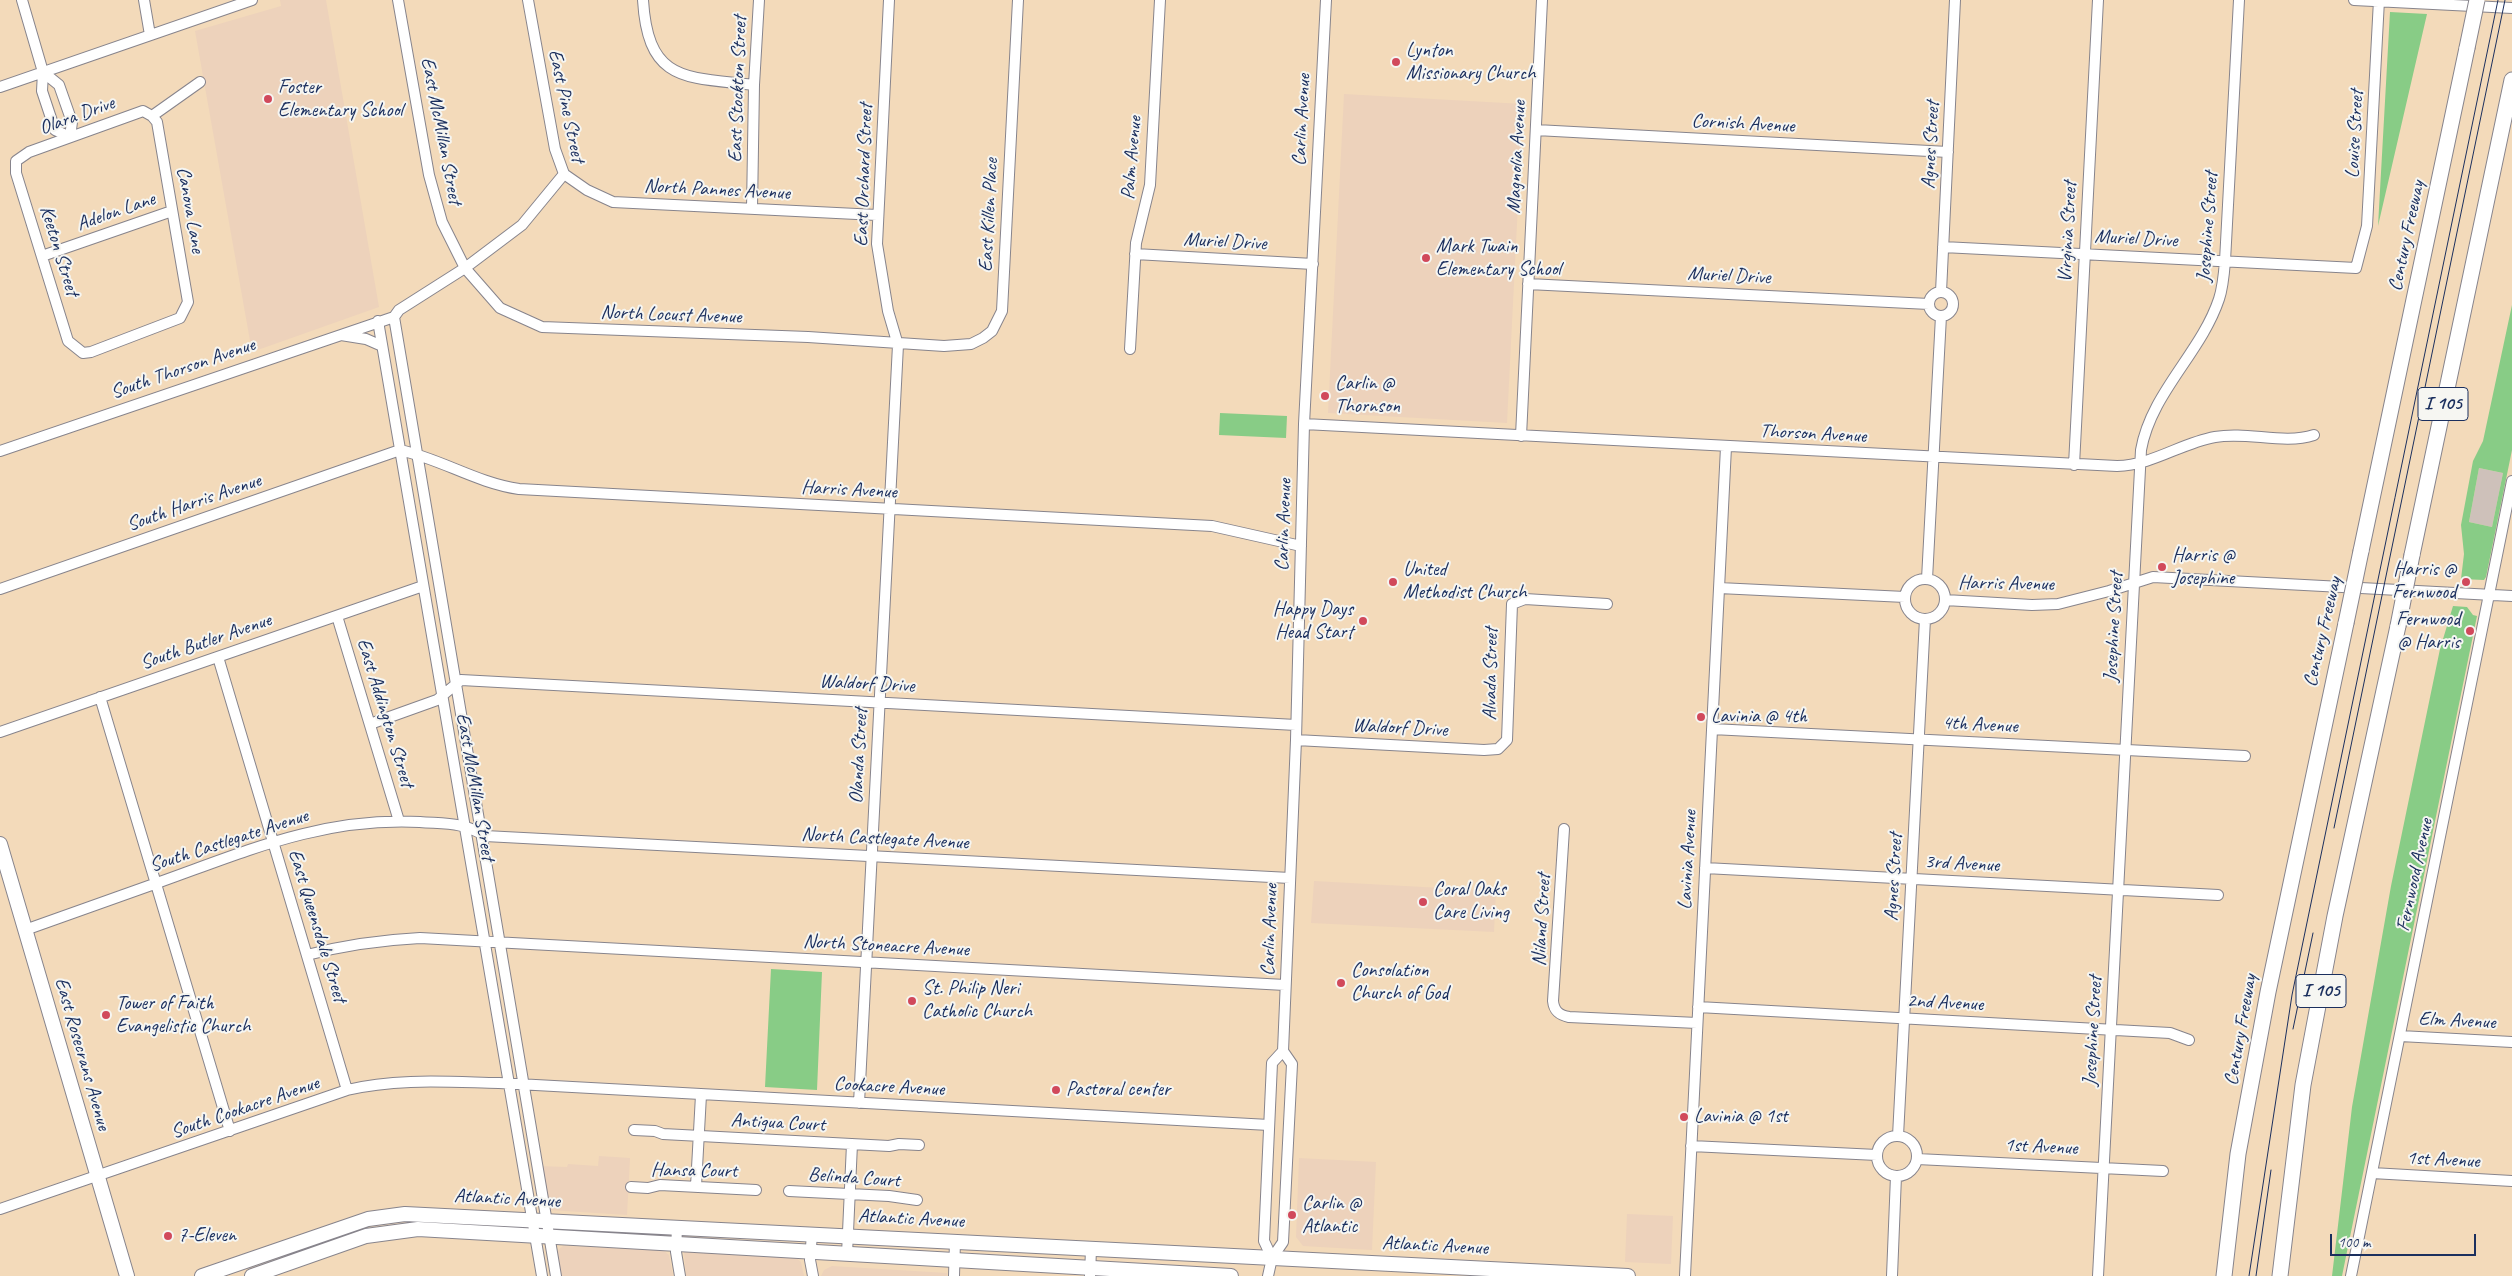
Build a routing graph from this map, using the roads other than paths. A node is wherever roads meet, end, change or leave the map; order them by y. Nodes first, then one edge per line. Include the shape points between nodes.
1 (22, 0) edge
2 (144, 0) edge
3 (252, 0) edge
4 (398, 0) edge
5 (528, 0) edge
6 (643, 0) edge
7 (759, 0) edge
8 (889, 0) edge
9 (1018, 0) edge
10 (1160, 0) edge
11 (1326, 0) edge
12 (1542, 0) edge
13 (1955, 0) edge
14 (2098, 0) edge
15 (2239, 0) edge
16 (2354, 0) edge
17 (2477, 0) edge
18 (2379, 1) edge
19 (2512, 8) edge
20 (150, 34) junction
21 (43, 72) junction
22 (2512, 80) edge
23 (200, 82) dead end
24 (754, 85) junction
25 (0, 87) edge
26 (152, 116) junction
27 (1536, 130) junction
28 (70, 137) junction
29 (1948, 152) junction
30 (16, 161) joint
31 (564, 174) junction
32 (752, 209) junction
33 (172, 211) junction
34 (877, 215) junction
35 (1943, 247) junction
36 (1135, 254) junction
37 (2084, 254) junction
38 (42, 256) junction
39 (2226, 261) junction
40 (1313, 264) junction
41 (466, 268) junction
42 (2356, 268) joint
43 (1528, 284) junction
44 (1941, 292) junction
45 (1929, 304) junction
46 (1941, 316) junction
47 (394, 317) junction
48 (378, 321) junction
49 (338, 334) junction
50 (898, 345) junction
51 (382, 346) junction
52 (75, 348) joint
53 (1130, 349) dead end
54 (894, 410) joint
55 (1304, 424) junction
56 (2314, 435) dead end
57 (1521, 436) junction
58 (1726, 447) junction
59 (400, 450) junction
60 (0, 451) edge
61 (417, 454) junction
62 (1934, 458) junction
63 (2140, 464) junction
64 (2074, 465) junction
65 (2512, 481) edge
66 (889, 509) junction
67 (1301, 546) junction
68 (1927, 579) junction
69 (2134, 584) junction
70 (423, 586) junction
71 (1719, 588) junction
72 (0, 589) edge
73 (2490, 595) junction
74 (2512, 596) edge
75 (1905, 597) junction
76 (1945, 600) junction
77 (1607, 604) dead end
78 (337, 616) junction
79 (1925, 619) junction
80 (218, 657) junction
81 (456, 684) junction
82 (442, 696) junction
83 (100, 697) junction
84 (879, 702) junction
85 (370, 724) junction
86 (1296, 725) junction
87 (1712, 729) junction
88 (0, 732) edge
89 (1919, 739) junction
90 (1296, 740) junction
91 (1502, 747) joint
92 (2125, 750) junction
93 (2245, 756) dead end
94 (399, 821) junction
95 (464, 825) junction
96 (1564, 829) dead end
97 (480, 833) junction
98 (273, 841) junction
99 (0, 844) edge
100 (871, 856) junction
101 (1705, 868) junction
102 (1290, 878) junction
103 (1912, 879) junction
104 (156, 884) junction
105 (2118, 890) junction
106 (2218, 895) dead end
107 (25, 930) junction
108 (484, 942) junction
109 (498, 943) junction
110 (307, 955) junction
111 (866, 962) junction
112 (1286, 985) junction
113 (1698, 1007) junction
114 (1904, 1018) junction
115 (1697, 1023) junction
116 (2111, 1029) junction
117 (2400, 1036) junction
118 (2189, 1040) dead end
119 (2512, 1042) edge
120 (1283, 1051) junction
121 (508, 1084) junction
122 (522, 1085) junction
123 (347, 1090) junction
124 (701, 1095) junction
125 (859, 1103) junction
126 (1269, 1125) junction
127 (634, 1130) dead end
128 (230, 1131) junction
129 (698, 1136) junction
130 (1898, 1136) junction
131 (852, 1144) junction
132 (919, 1144) dead end
133 (1691, 1146) junction
134 (1877, 1156) junction
135 (1917, 1158) junction
136 (2104, 1168) junction
137 (2163, 1171) dead end
138 (2372, 1173) junction
139 (97, 1175) junction
140 (1896, 1176) junction
141 (2512, 1181) edge
142 (696, 1186) junction
143 (631, 1187) dead end
144 (756, 1190) dead end
145 (789, 1191) dead end
146 (850, 1194) junction
147 (917, 1200) dead end
148 (0, 1208) edge
149 (538, 1220) junction
150 (677, 1227) junction
151 (812, 1234) junction
152 (534, 1236) junction
153 (550, 1236) junction
154 (848, 1236) junction
155 (955, 1241) junction
156 (676, 1244) junction
157 (1091, 1249) junction
158 (811, 1252) junction
159 (847, 1254) junction
160 (1272, 1258) junction
161 (954, 1260) junction
162 (1090, 1272) edge
163 (127, 1276) edge
164 (202, 1276) edge
165 (252, 1276) edge
166 (542, 1276) edge
167 (556, 1276) edge
168 (680, 1276) edge
169 (813, 1276) edge
170 (954, 1276) edge
171 (1231, 1276) edge
172 (1268, 1276) edge
173 (1628, 1276) edge
174 (1685, 1276) edge
175 (1892, 1276) edge
176 (2098, 1276) edge
177 (2224, 1276) edge
178 (2280, 1276) edge
179 (2351, 1276) edge

1 - 21 street
2 - 20 street
3 - 20 street
4 - 41 street, East McMillan Street via 429,175 442,222
5 - 31 street, East Pine Street via 554,149
6 - 24 street via 644,23 654,52 670,70 694,78
7 - 24 street, East Stockton Street
8 - 34 street, East Orchard Street
9 - 50 street, East Killen Place via 1002,311 992,331 971,344
10 - 36 street, Palm Avenue via 1150,185
11 - 40 street, Carlin Avenue
12 - 27 street, Magnolia Avenue
13 - 29 street, Agnes Street
14 - 37 street, Virginia Street
15 - 39 street, Josephine Street
16 - 18 street
17 - 177 highway, Century Freeway / I 105, bridge via 2266,1000 2238,1154
18 - 19 street
18 - 42 street, Louise Street via 2367,226
20 - 21 street
21 - 25 street
21 - 28 street via 60,85 72,122
21 - 28 street via 42,90 55,130
22 - 178 highway, I 105, bridge via 2338,898 2303,1085
23 - 26 street
24 - 32 street, East Stockton Street
26 - 28 street, Olara Drive via 136,112
26 - 33 street, Canova Lane via 157,122
27 - 29 street, Cornish Avenue
27 - 43 street, Magnolia Avenue
28 - 30 street, Olara Drive via 29,152
29 - 35 street, Agnes Street
30 - 38 street, Keeton Street via 16,173
31 - 32 street, North Pannes Avenue via 586,190 613,202
31 - 41 street, East Pine Street via 522,225
32 - 34 street, North Pannes Avenue
33 - 38 street, Adelon Lane
33 - 52 street, Canova Lane via 188,302 180,318 91,352 83,353
34 - 50 street, East Orchard Street via 881,270
35 - 37 street, Muriel Drive
35 - 44 street, Agnes Street
36 - 40 street, Muriel Drive
36 - 53 street, Palm Avenue
37 - 39 street, Muriel Drive
37 - 64 street, Virginia Street
38 - 52 street, Keeton Street via 68,341
39 - 42 street, Muriel Drive
39 - 63 street, Josephine Street via 2219,300 2150,419
40 - 55 street, Carlin Avenue
41 - 47 street
41 - 50 street, North Locust Avenue via 500,308 542,327 808,337
43 - 45 street, Muriel Drive
43 - 57 street, Magnolia Avenue
44 - 45 street via 1934,294
44 - 46 street via 1950,297 1952,304 1950,312
45 - 46 street via 1932,313
46 - 62 street
47 - 48 street
47 - 61 street, East McMillan Street
48 - 49 street, South Thorson Avenue
48 - 51 street, East McMillan Street
49 - 51 street via 366,339
49 - 60 street, South Thorson Avenue
50 - 54 street, East Orchard Street
51 - 59 street, East McMillan Street
54 - 66 street, Olanda Street
55 - 57 street, Thorson Avenue
55 - 67 street, Carlin Avenue
56 - 63 street, Thorson Avenue via 2300,438 2214,437
57 - 58 street, Thorson Avenue
58 - 62 street, Thorson Avenue
58 - 71 street, Lavinia Avenue
59 - 61 street, Harris Avenue
59 - 70 street, East McMillan Street
59 - 72 street, South Harris Avenue
61 - 66 street, Harris Avenue via 478,478 519,489
61 - 81 street, East McMillan Street
62 - 64 street, Thorson Avenue
62 - 68 street
63 - 64 street, Thorson Avenue
63 - 69 street, Josephine Street
65 - 73 street, Fernwood Avenue
66 - 67 street, Harris Avenue via 1212,526
66 - 84 street, Olanda Street
67 - 86 street, Carlin Avenue
68 - 75 street via 1920,579 1910,586
68 - 76 street via 1942,588
69 - 73 street, Harris Avenue via 2153,577
69 - 76 street, Harris Avenue via 2058,604
69 - 92 street, Josephine Street
70 - 78 street, South Butler Avenue
70 - 82 street, East McMillan Street
71 - 75 street
71 - 87 street, Lavinia Avenue
73 - 74 street, Harris Avenue
73 - 117 street, Fernwood Avenue
75 - 79 street via 1909,610
76 - 79 street via 1941,612
77 - 91 street, Alvada Street via 1515,601 1510,609 1507,740
78 - 80 street, South Butler Avenue
78 - 85 street, East Addington Street
79 - 89 street, Agnes Street
80 - 83 street, South Butler Avenue
80 - 98 street, East Queensdale Street
81 - 82 street
81 - 84 street, Waldorf Drive via 461,680
81 - 97 street, East McMillan Street
82 - 85 street
82 - 95 street, East McMillan Street
83 - 88 street, South Butler Avenue
83 - 104 street
84 - 86 street, Waldorf Drive
84 - 100 street, Olanda Street
85 - 94 street, East Addington Street
86 - 90 street, Carlin Avenue
87 - 89 street, 4th Avenue
87 - 101 street, Lavinia Avenue
89 - 92 street, 4th Avenue
89 - 103 street, Agnes Street
90 - 91 street, Waldorf Drive via 1484,750
90 - 102 street, Carlin Avenue
92 - 93 street, 4th Avenue
92 - 105 street, Josephine Street
94 - 95 street, South Castlegate Avenue
94 - 98 street, South Castlegate Avenue via 325,828
95 - 97 street, South Castlegate Avenue
95 - 108 street, East McMillan Street
96 - 115 street, Niland Street via 1553,1001 1557,1012 1568,1017
97 - 100 street, North Castlegate Avenue via 485,836
97 - 109 street, East McMillan Street
98 - 104 street, South Castlegate Avenue
98 - 110 street, East Queensdale Street
99 - 107 main road, East Rosecrans Avenue
100 - 102 street, North Castlegate Avenue
100 - 111 street, Olanda Street
101 - 103 street, 3rd Avenue
101 - 113 street, Lavinia Avenue
102 - 112 street, Carlin Avenue
103 - 105 street, 3rd Avenue
103 - 114 street, Agnes Street
104 - 107 street, South Castlegate Avenue
104 - 128 street
105 - 106 street, 3rd Avenue
105 - 116 street, Josephine Street
107 - 139 main road, East Rosecrans Avenue
108 - 109 street, North Stoneacre Avenue
108 - 110 street, North Stoneacre Avenue via 420,938 378,940
108 - 121 street, East McMillan Street
109 - 111 street, North Stoneacre Avenue
109 - 122 street, East McMillan Street
110 - 123 street, East Queensdale Street
111 - 112 street, North Stoneacre Avenue
111 - 125 street, Olanda Street
112 - 120 street, Carlin Avenue
113 - 114 street, 2nd Avenue
113 - 115 street, Lavinia Avenue
114 - 116 street, 2nd Avenue
114 - 130 street, Agnes Street
115 - 133 street, Lavinia Avenue
116 - 118 street, 2nd Avenue via 2170,1032
116 - 136 street, Josephine Street
117 - 119 street, Elm Avenue
117 - 138 street, Fernwood Avenue
120 - 126 street, Carlin Avenue via 1272,1063
120 - 160 street, Carlin Avenue via 1292,1064 1282,1242
121 - 122 street, Cookacre Avenue
121 - 123 street, South Cookacre Avenue via 394,1082
121 - 149 street, East McMillan Street
122 - 124 street, Cookacre Avenue
122 - 149 street, East McMillan Street
123 - 128 street, South Cookacre Avenue
124 - 125 street, Cookacre Avenue
124 - 129 street
125 - 126 street, Cookacre Avenue
126 - 160 street, Carlin Avenue via 1264,1241
127 - 129 street, Antigua Court
128 - 139 street, South Cookacre Avenue
129 - 131 street, Antigua Court
129 - 142 street
130 - 134 street via 1883,1142
130 - 135 street via 1914,1145
131 - 132 street, Antigua Court
131 - 146 street
133 - 134 street
133 - 174 street, Lavinia Avenue
134 - 140 street via 1882,1169
135 - 136 street, 1st Avenue
135 - 140 street via 1911,1170
136 - 137 street, 1st Avenue
136 - 176 street, Josephine Street
138 - 141 street, 1st Avenue
138 - 179 street, Fernwood Avenue
139 - 148 street, South Cookacre Avenue
139 - 163 main road, East Rosecrans Avenue
140 - 175 street
142 - 143 street, Hansa Court
142 - 144 street, Hansa Court
145 - 146 street, Belinda Court
146 - 147 street, Belinda Court
146 - 154 street
149 - 150 main road, Atlantic Avenue
149 - 152 street, East McMillan Street
149 - 153 street, East McMillan Street
149 - 164 main road, Atlantic Avenue via 405,1214 368,1219
150 - 151 main road, Atlantic Avenue
150 - 156 street
151 - 154 main road, Atlantic Avenue
151 - 158 street
152 - 153 main road, Atlantic Avenue
152 - 165 main road, Atlantic Avenue via 395,1230 366,1236
152 - 166 street, East McMillan Street
153 - 156 main road, Atlantic Avenue
153 - 167 street, East McMillan Street
154 - 155 main road, Atlantic Avenue
154 - 159 street
155 - 157 main road, Atlantic Avenue
155 - 161 street
156 - 158 main road, Atlantic Avenue
156 - 168 street
157 - 160 main road, Atlantic Avenue
157 - 162 street
158 - 159 main road, Atlantic Avenue
158 - 169 street
159 - 161 main road, Atlantic Avenue
160 - 172 street, Carlin Avenue
160 - 173 main road, Atlantic Avenue
161 - 162 main road, Atlantic Avenue
161 - 170 street
162 - 171 main road, Atlantic Avenue

